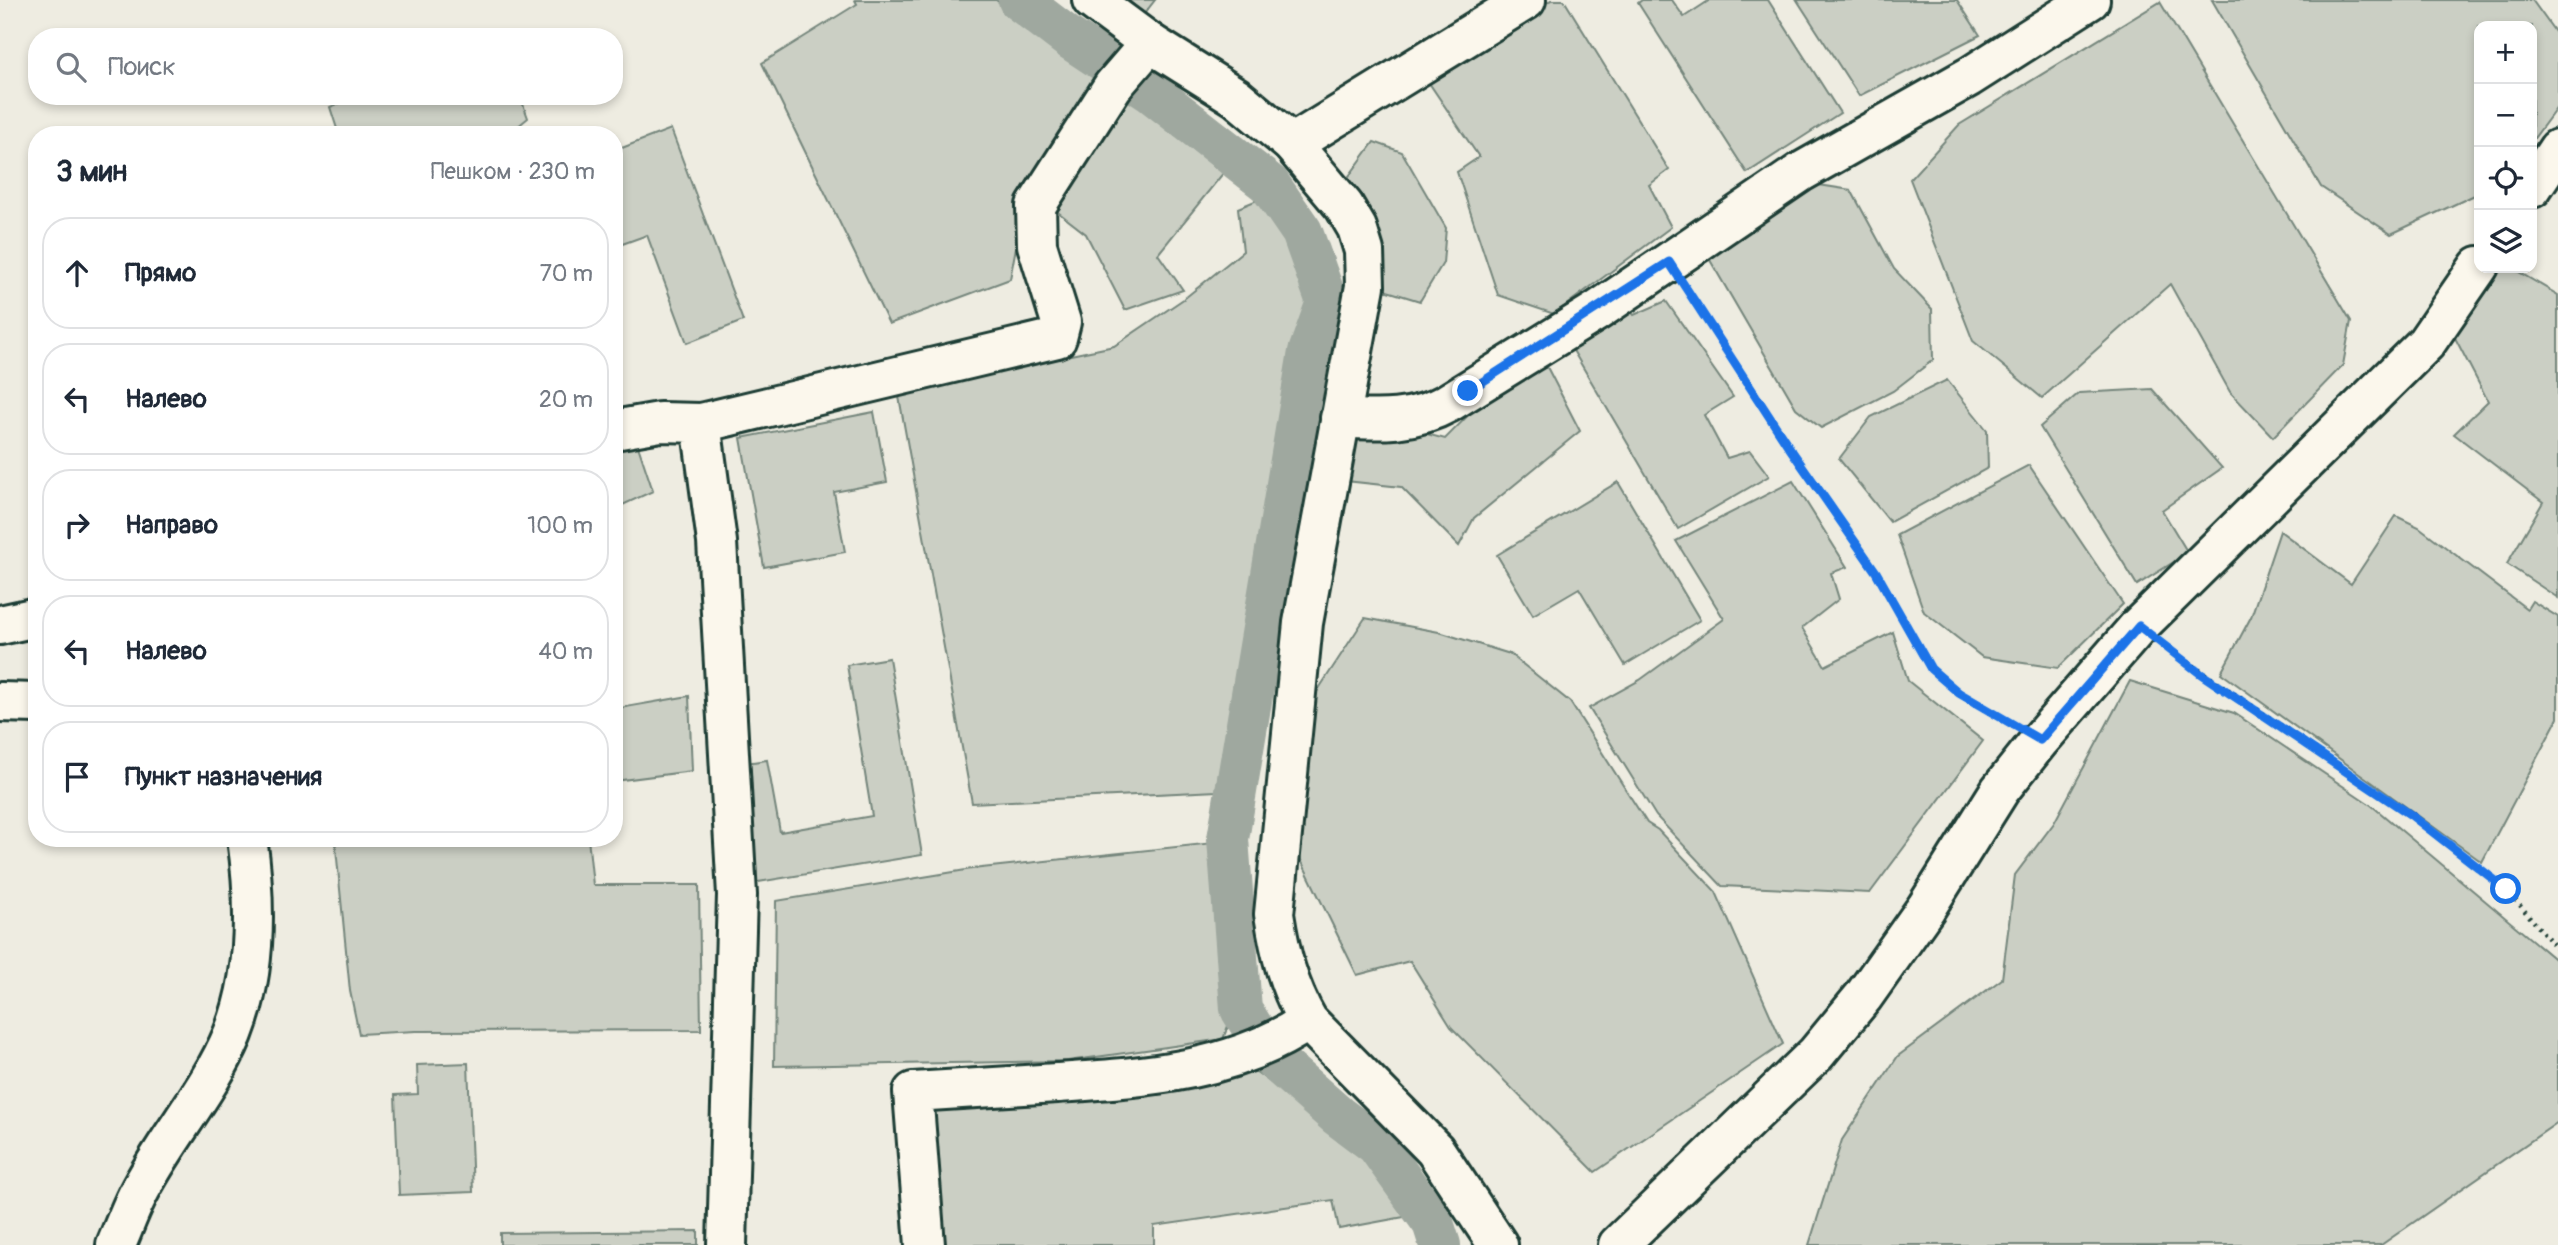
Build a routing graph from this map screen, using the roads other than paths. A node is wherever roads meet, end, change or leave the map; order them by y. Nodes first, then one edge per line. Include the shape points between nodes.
1 (1092, 0) edge
2 (1526, 0) edge
3 (2090, 0) edge
4 (1131, 65) junction
5 (1292, 144) junction
6 (2558, 149) edge
7 (2537, 180) edge
8 (2474, 273) edge
9 (1340, 418) junction
10 (701, 423) junction
11 (623, 428) edge
12 (28, 619) edge
13 (0, 625) edge
14 (0, 702) edge
15 (28, 703) edge
16 (248, 847) edge
17 (1295, 1030) junction
18 (116, 1245) edge
19 (727, 1245) edge
20 (925, 1245) edge
21 (1498, 1245) edge
22 (1618, 1245) edge

1 - 4 street
2 - 5 street
3 - 9 street via 1969,77 1801,172 1597,311 1425,415
4 - 5 street via 1236,97
4 - 10 street via 1036,206 1037,245 1062,321 1057,338
5 - 9 street via 1344,206 1364,251 1365,286
6 - 7 street
8 - 22 street via 2426,343 2139,626 2040,740 2000,790 1871,986 1816,1054
9 - 17 street via 1303,623 1275,914 1280,957 1294,997
10 - 11 street via 660,422
10 - 19 street via 718,542 737,895
12 - 13 street
14 - 15 street
16 - 18 street via 249,978 232,1034 138,1194
17 - 20 street via 1203,1068 1135,1078 913,1092
17 - 21 street via 1435,1150

